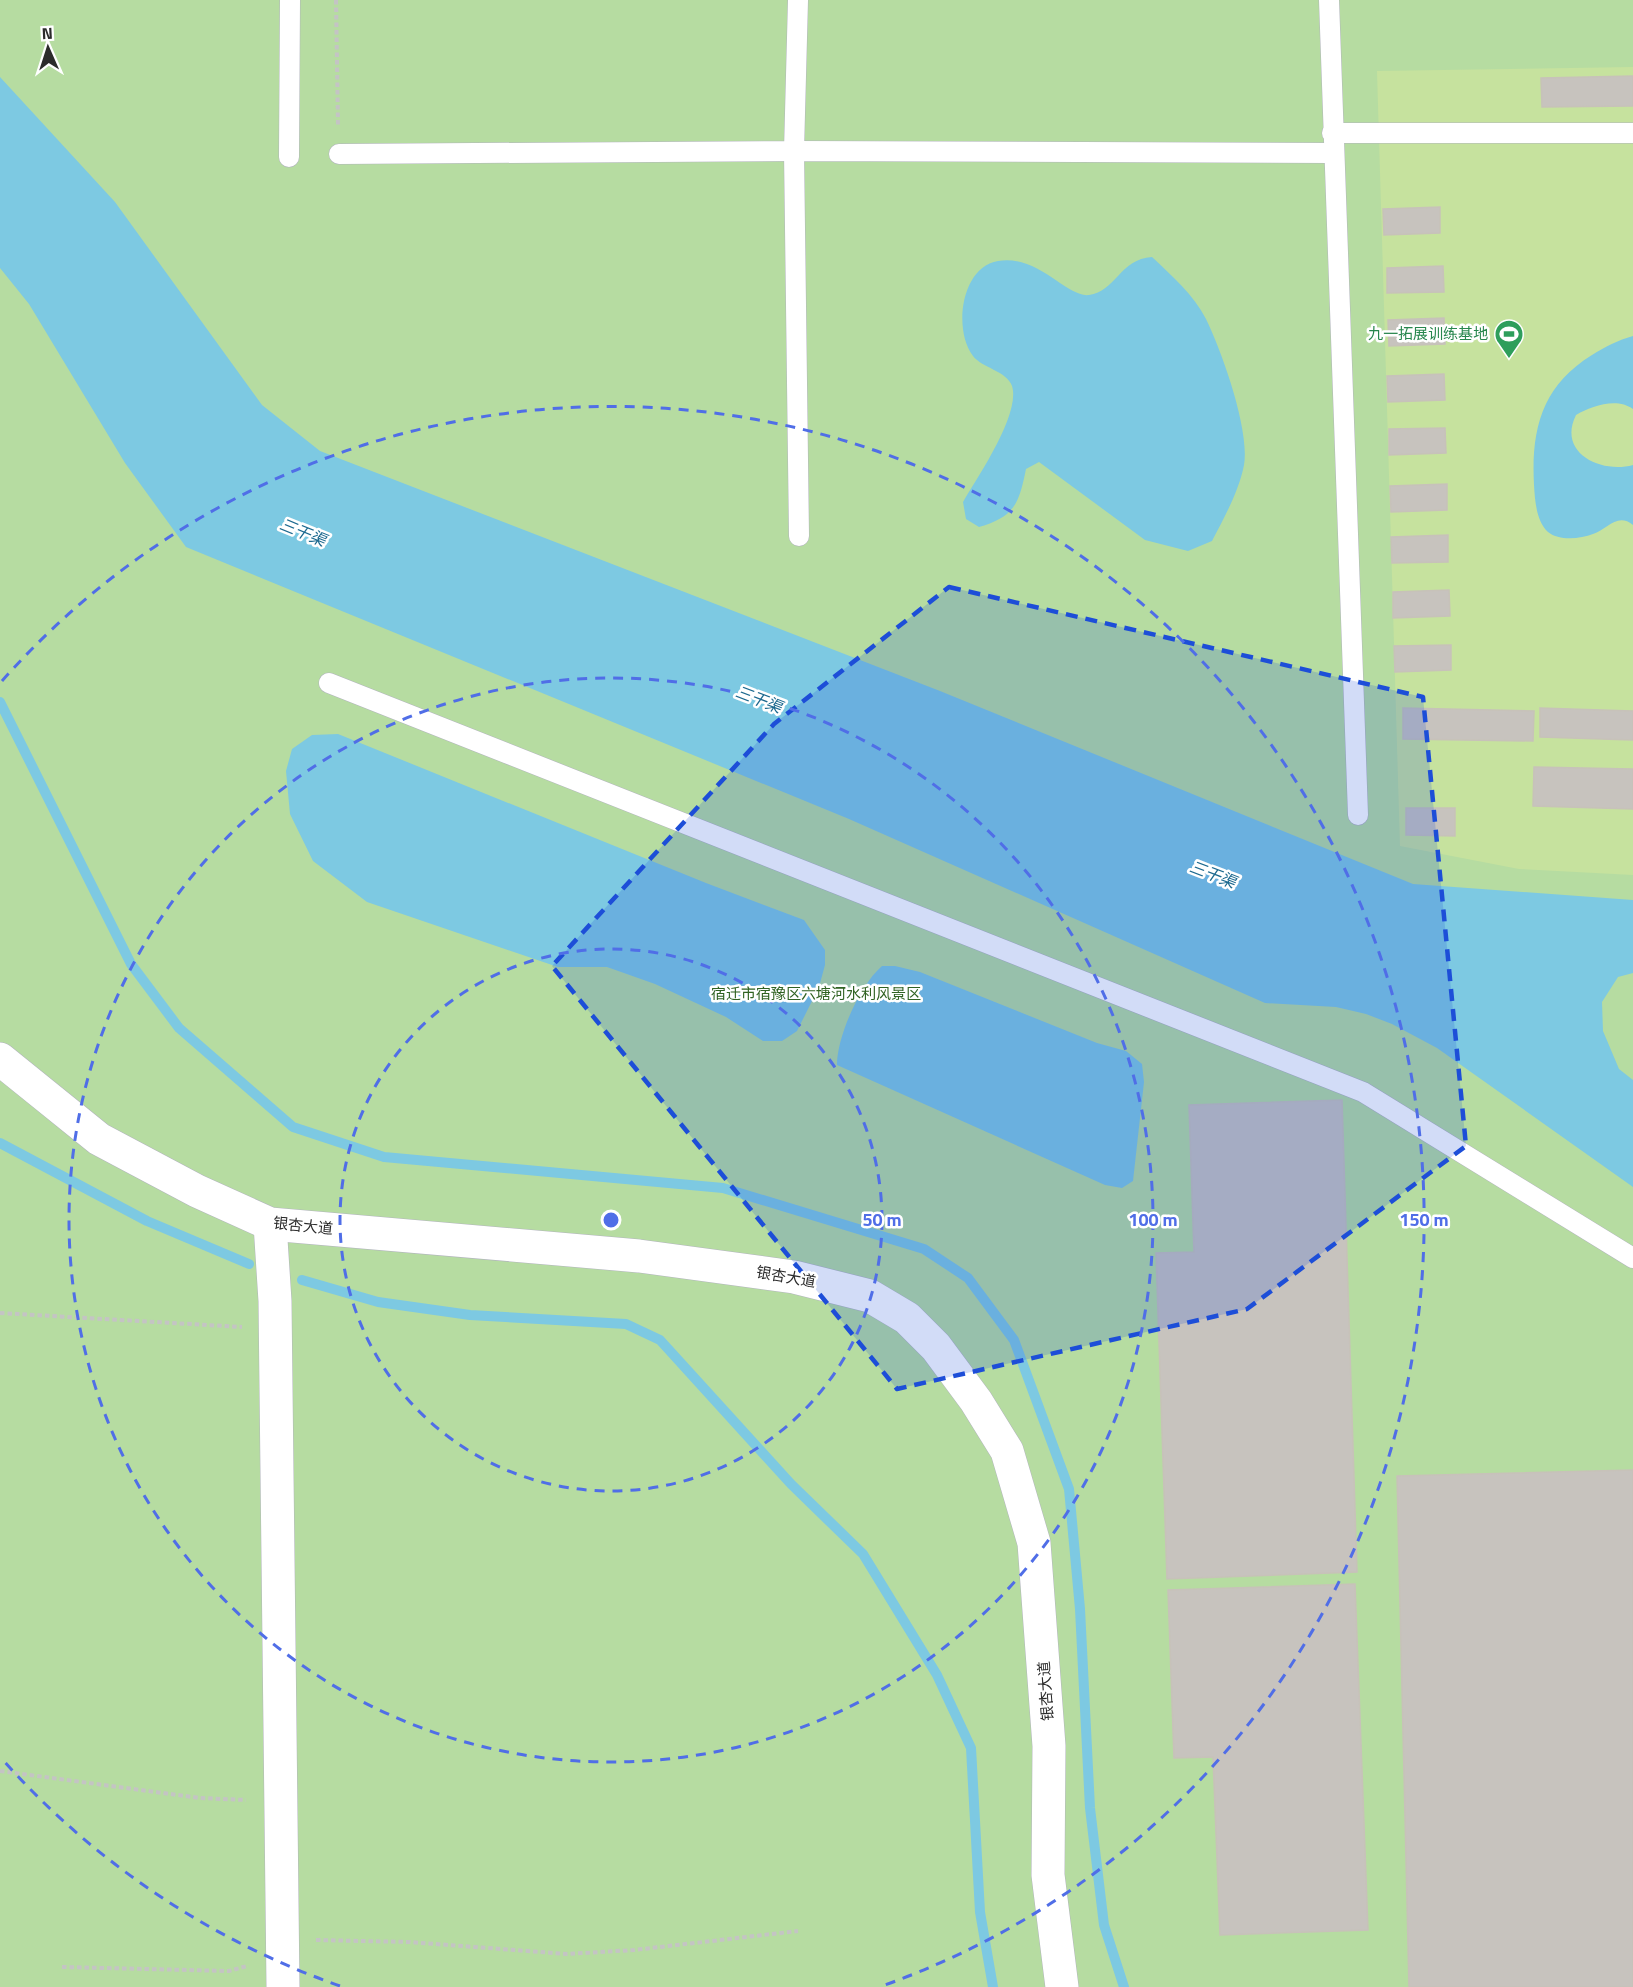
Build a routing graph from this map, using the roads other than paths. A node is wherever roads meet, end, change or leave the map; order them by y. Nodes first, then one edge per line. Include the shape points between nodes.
1 (290, 0) edge
2 (798, 0) edge
3 (1329, 0) edge
4 (1332, 133) junction
5 (1633, 133) edge
6 (794, 151) junction
7 (1332, 153) junction
8 (339, 154) road end
9 (289, 157) dead end
10 (799, 536) dead end
11 (329, 683) dead end
12 (1358, 815) dead end
13 (0, 1059) edge
14 (270, 1224) junction
15 (1633, 1258) edge
16 (282, 1962) edge
17 (1062, 1987) edge

1 - 9 lane
2 - 6 lane
3 - 4 lane
4 - 5 lane
4 - 7 lane
6 - 7 lane
6 - 8 lane
6 - 10 lane
7 - 12 lane
11 - 15 lane via 1363,1092
13 - 14 street, 银杏大道 via 99,1138 196,1191
14 - 16 street via 275,1329
14 - 17 street, 银杏大道 via 639,1257 794,1277 870,1296 907,1318 936,1347 1007,1451 1034,1543 1049,1746 1048,1875

